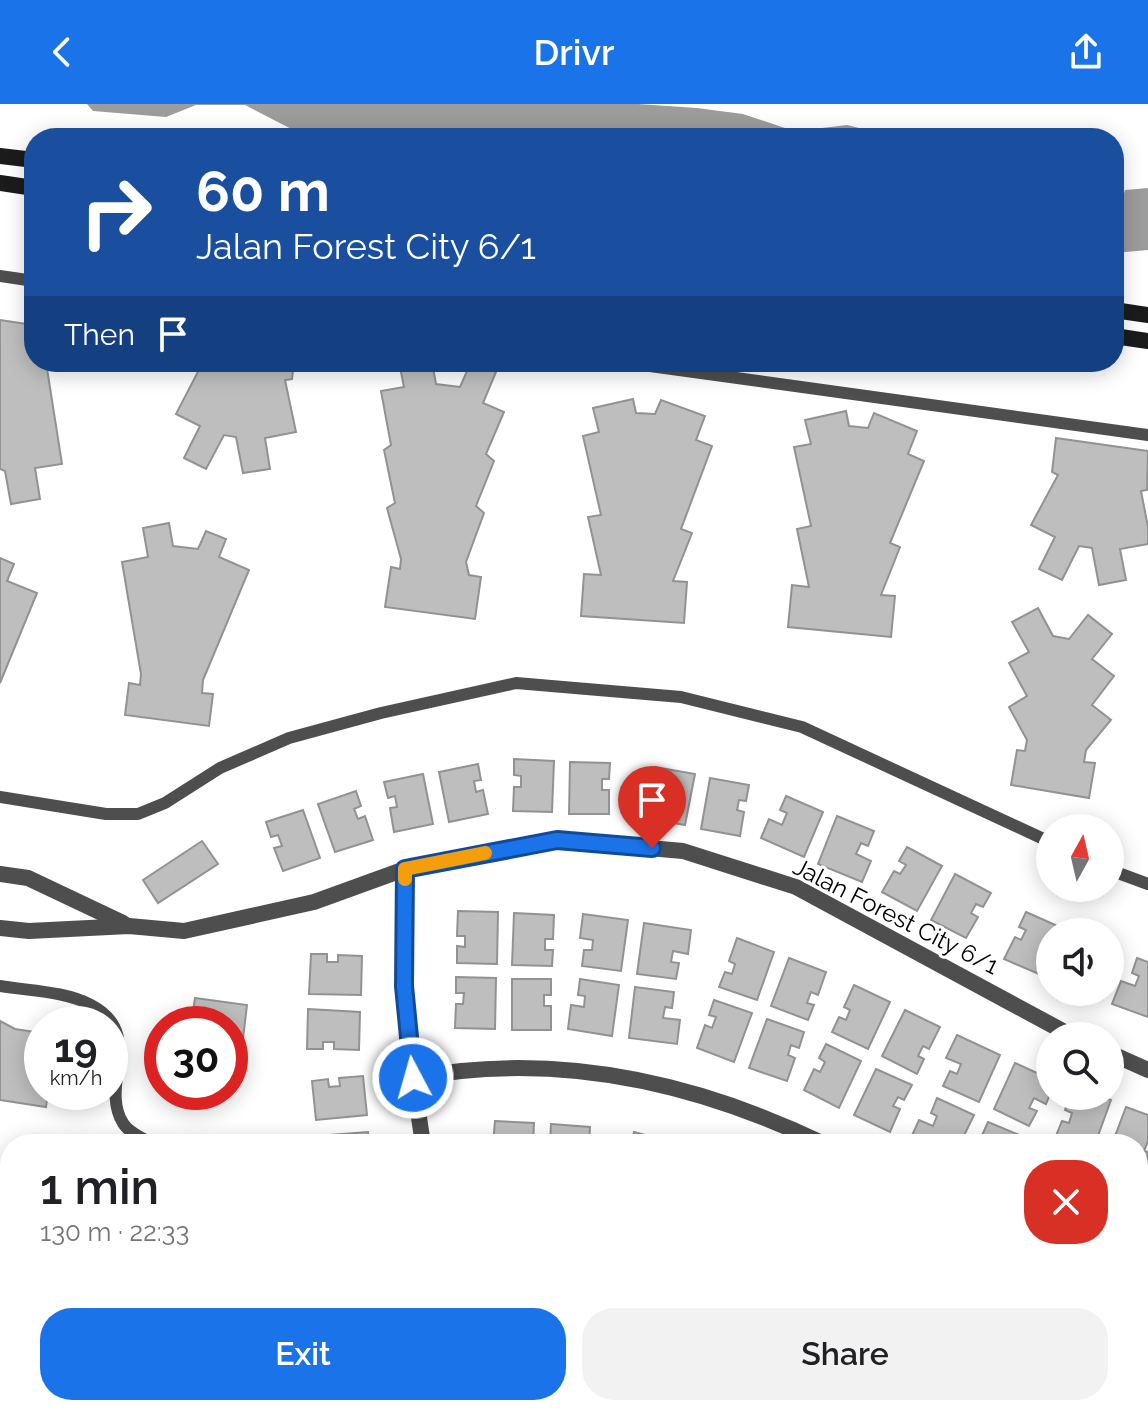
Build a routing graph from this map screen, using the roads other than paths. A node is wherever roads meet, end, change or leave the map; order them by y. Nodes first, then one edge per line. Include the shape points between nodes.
1 (0, 156) edge
2 (24, 159) edge
3 (0, 183) edge
4 (24, 187) edge
5 (0, 276) edge
6 (24, 280) edge
7 (1124, 311) edge
8 (1148, 315) edge
9 (1124, 337) edge
10 (1148, 341) edge
11 (693, 372) edge
12 (1148, 435) edge
13 (0, 797) edge
14 (1036, 836) edge
15 (405, 869) junction
16 (0, 874) edge
17 (1124, 875) edge
18 (1148, 884) edge
19 (129, 926) junction
20 (0, 928) edge
21 (0, 986) edge
22 (1046, 1022) edge
23 (1124, 1059) edge
24 (1148, 1070) edge
25 (413, 1078) junction
26 (137, 1134) edge
27 (421, 1134) edge
28 (800, 1134) edge

1 - 2 street
3 - 4 street
5 - 6 lane
7 - 8 street
9 - 10 street
11 - 12 lane
13 - 14 lane via 138,814 220,768 289,738 516,683 681,697 802,727
15 - 19 street, Jalan Forest City 6/1 via 314,902 184,931
15 - 22 street, Jalan Forest City 6/1 via 557,840 683,851 796,887
15 - 25 street via 404,986
16 - 19 street, Jalan Forest City 6/1 via 28,878
17 - 18 lane
19 - 20 street, Jalan Forest City 6/1
21 - 26 lane via 67,997 92,1006 114,1024 120,1047 115,1107 124,1126
23 - 24 street
25 - 27 street
25 - 28 street via 454,1070 527,1067 611,1074 722,1101

